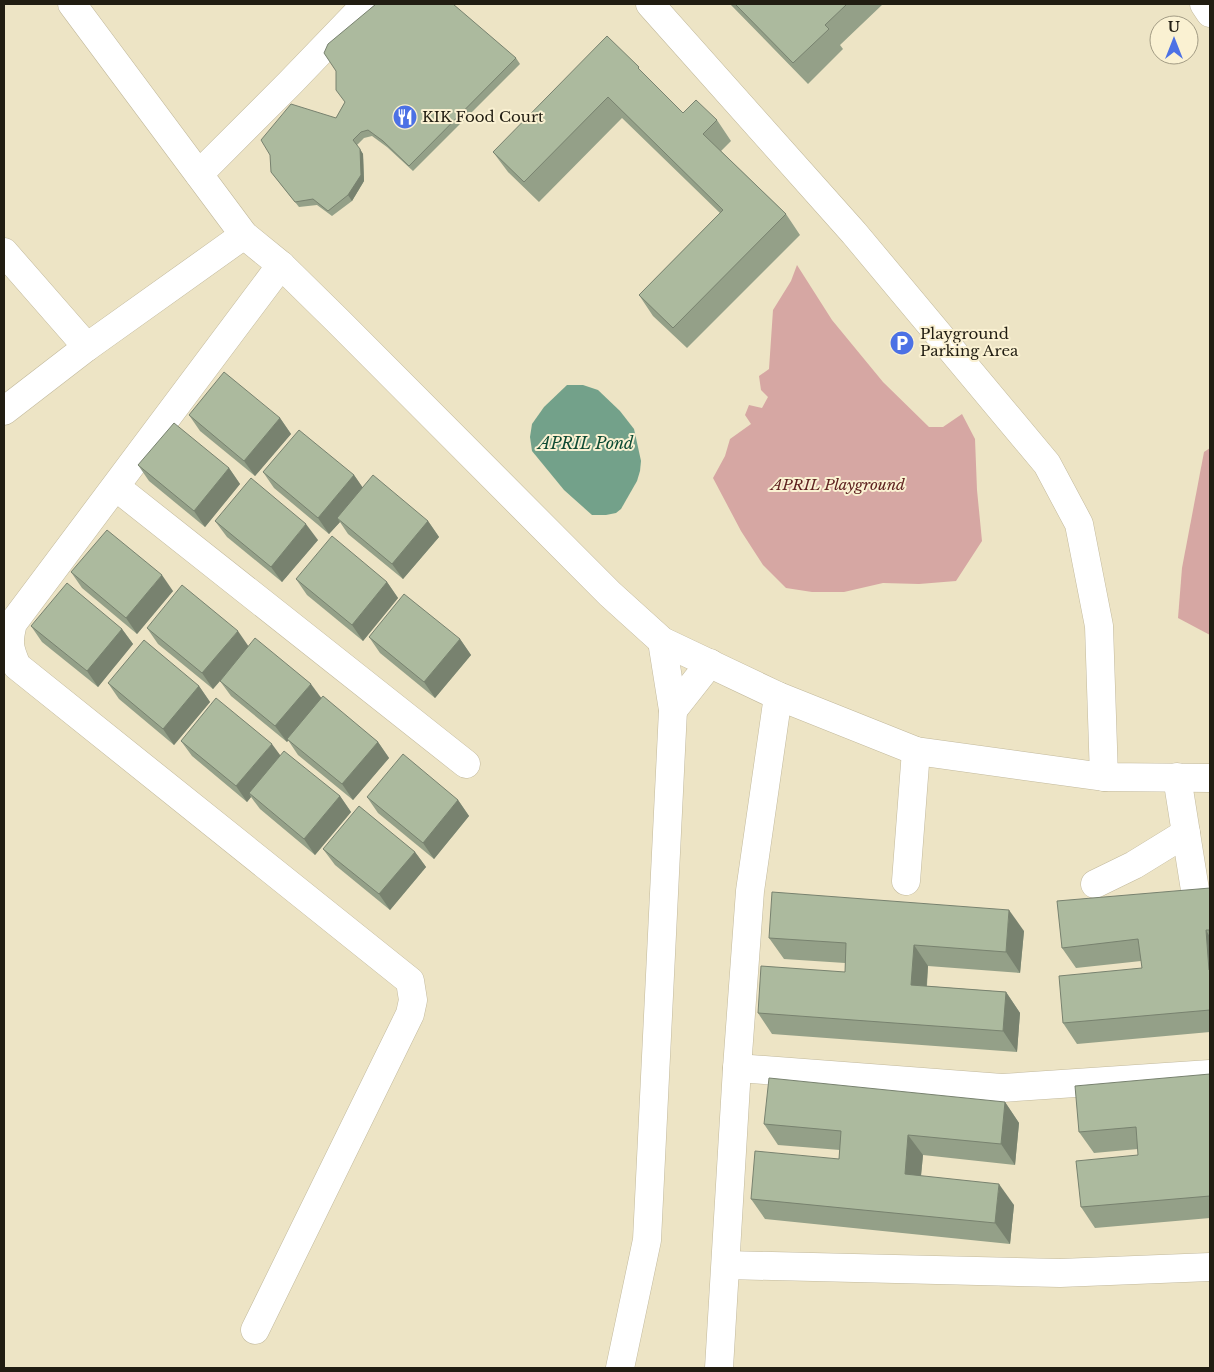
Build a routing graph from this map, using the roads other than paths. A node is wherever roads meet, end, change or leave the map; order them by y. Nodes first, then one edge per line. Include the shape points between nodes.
1 (72, 4) edge
2 (366, 4) edge
3 (650, 4) edge
4 (1204, 4) edge
5 (1210, 14) edge
6 (198, 174) junction
7 (244, 235) junction
8 (4, 252) edge
9 (281, 265) junction
10 (87, 347) junction
11 (4, 411) edge
12 (116, 486) junction
13 (662, 641) junction
14 (710, 663) junction
15 (778, 696) junction
16 (672, 710) junction
17 (916, 751) junction
18 (466, 764) dead end
19 (1104, 777) junction
20 (1177, 777) junction
21 (1210, 778) edge
22 (1186, 833) junction
23 (906, 881) dead end
24 (1095, 884) dead end
25 (1195, 890) edge
26 (737, 1068) junction
27 (1210, 1074) edge
28 (726, 1265) junction
29 (1210, 1267) edge
30 (256, 1330) dead end
31 (620, 1368) edge
32 (719, 1368) edge

1 - 6 street
2 - 6 street
3 - 19 street via 854,233 1047,464 1078,524 1099,626
4 - 5 street
6 - 7 street
7 - 9 street
7 - 10 street
8 - 10 street
9 - 12 street
9 - 13 street via 610,594
10 - 11 street
12 - 18 street
12 - 30 street via 13,622 11,651 17,666 410,982 412,991 410,1014
13 - 14 street
13 - 16 street
14 - 15 street
14 - 16 street
15 - 17 street
15 - 26 street via 750,891
16 - 31 street via 648,1240
17 - 19 street
17 - 23 street
19 - 20 street
20 - 21 street
20 - 22 street
22 - 24 street
22 - 25 street
26 - 27 street via 1002,1088
26 - 28 street
28 - 29 street via 1060,1273
28 - 32 street

